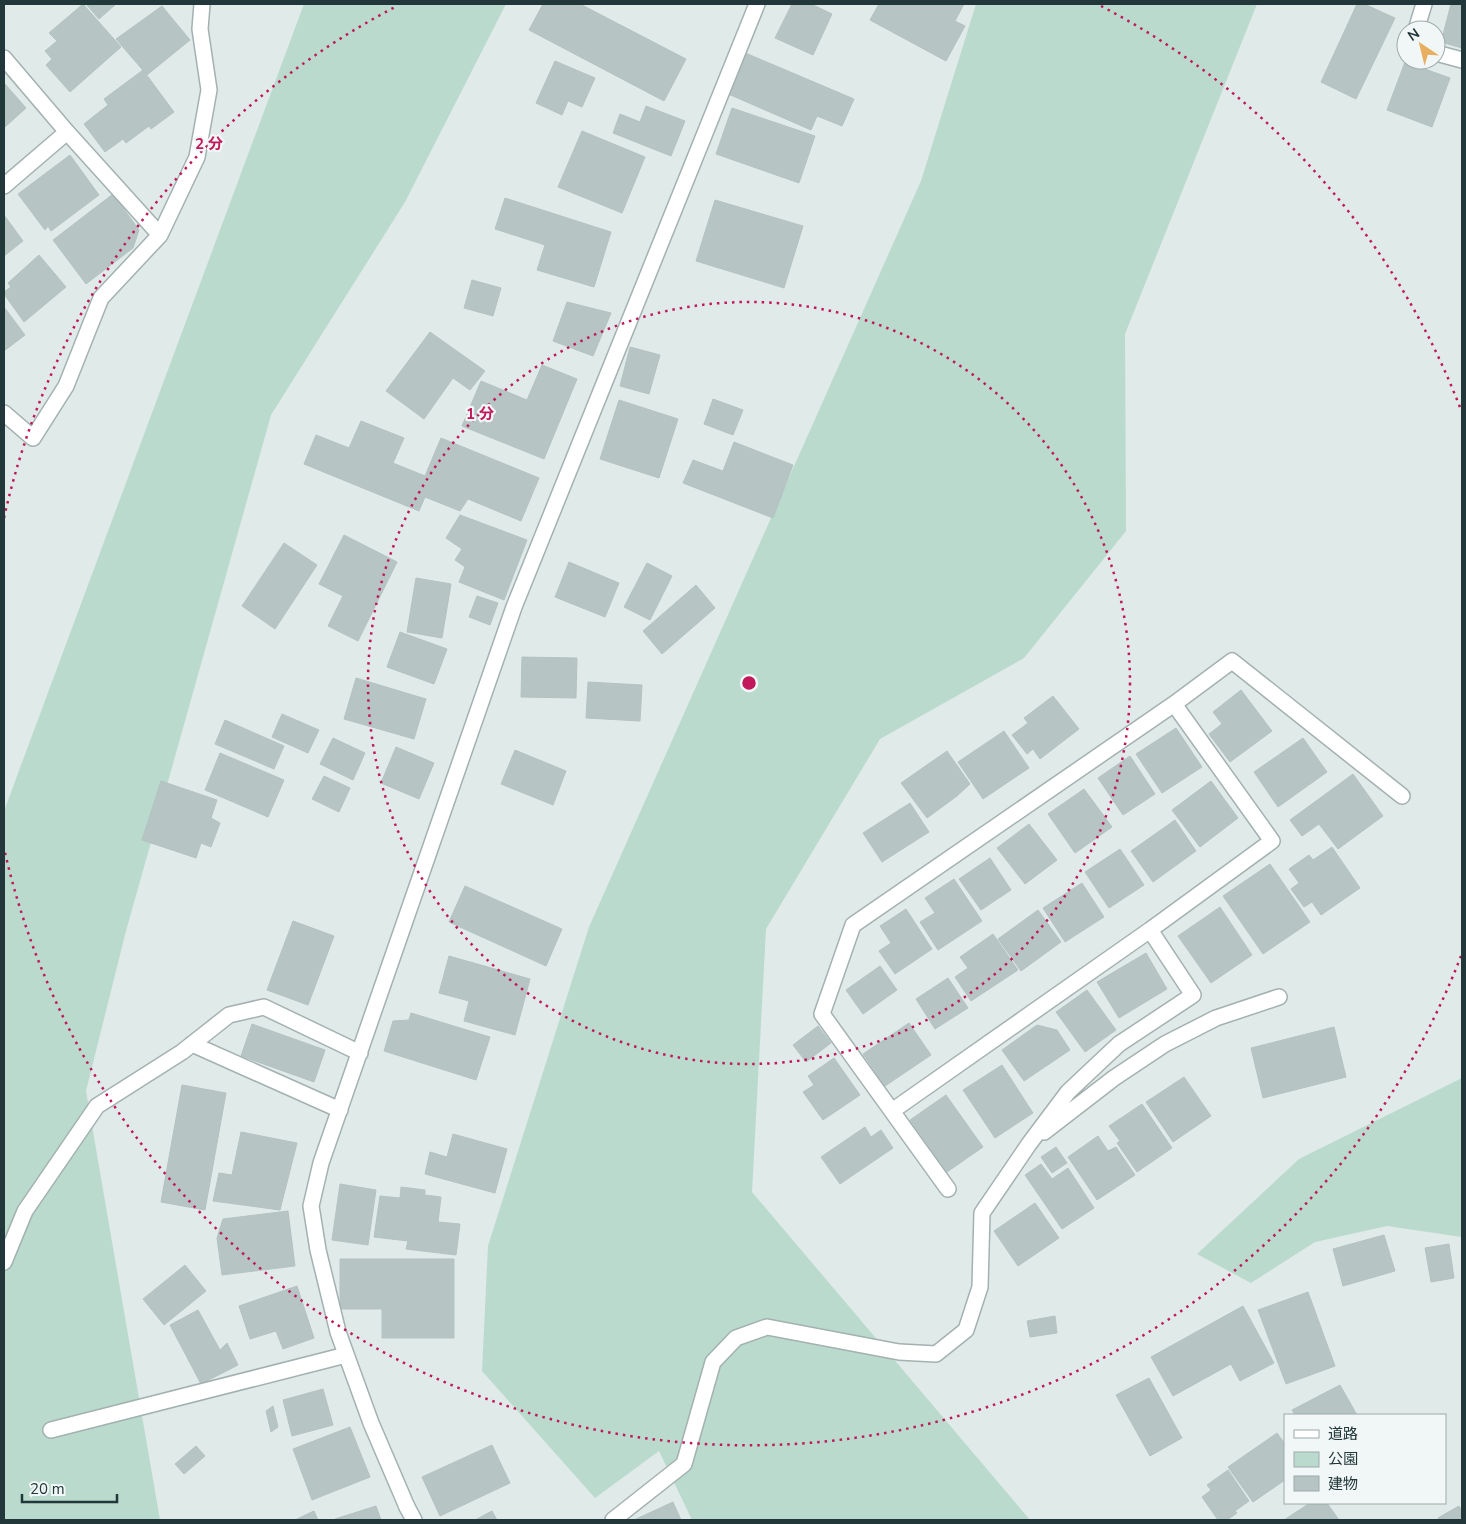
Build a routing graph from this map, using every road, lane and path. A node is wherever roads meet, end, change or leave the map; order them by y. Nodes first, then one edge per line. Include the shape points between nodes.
1 (202, 4) edge
2 (757, 4) edge
3 (1424, 4) edge
4 (1419, 20) edge
5 (1446, 56) edge
6 (4, 58) edge
7 (1462, 60) edge
8 (66, 132) junction
9 (4, 186) edge
10 (160, 235) junction
11 (4, 413) edge
12 (1174, 704) junction
13 (1402, 796) dead end
14 (1150, 930) junction
15 (1279, 997) dead end
16 (192, 1044) junction
17 (360, 1053) junction
18 (340, 1110) junction
19 (892, 1111) junction
20 (1029, 1144) junction
21 (948, 1189) dead end
22 (4, 1262) edge
23 (346, 1355) junction
24 (52, 1430) dead end
25 (410, 1513) edge
26 (613, 1520) edge

1 - 10 street via 200,29 209,90 197,157
2 - 17 street via 514,608
3 - 4 street
5 - 7 street
6 - 8 street
8 - 9 street
8 - 10 street
10 - 11 street via 101,298 66,386 34,438
12 - 13 street via 1232,661
12 - 14 street via 1272,841
12 - 19 street via 853,925 822,1014
14 - 19 street
14 - 20 street via 1193,995 1119,1044 1068,1092
15 - 20 street via 1216,1018 1165,1044 1114,1078
16 - 17 street via 229,1015 264,1007
16 - 18 street
16 - 22 street via 98,1106 25,1210
17 - 18 street
18 - 23 street via 321,1163 311,1206 318,1250
19 - 21 street
20 - 26 street via 982,1214 980,1287 966,1330 936,1354 899,1352 767,1327 736,1338 713,1362 684,1464
23 - 24 street
23 - 25 street

